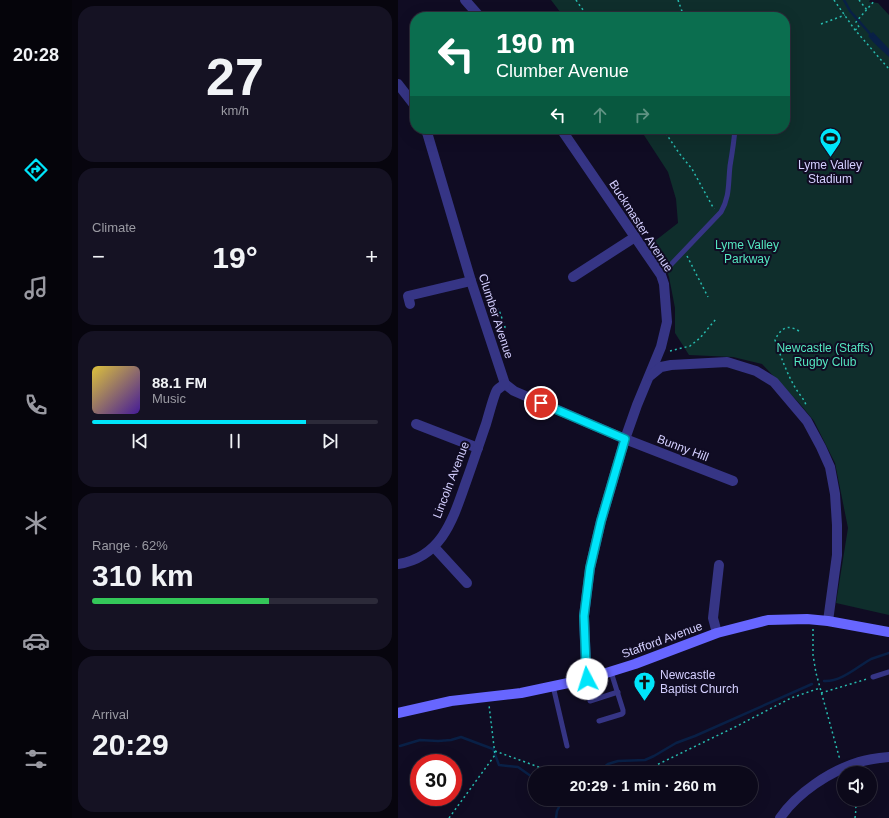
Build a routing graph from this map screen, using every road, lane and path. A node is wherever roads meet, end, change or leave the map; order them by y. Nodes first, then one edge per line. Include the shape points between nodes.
1 (464, 0) edge
2 (576, 0) edge
3 (678, 0) edge
4 (834, 0) edge
5 (859, 0) edge
6 (875, 0) edge
7 (867, 10) junction
8 (475, 12) edge
9 (584, 12) edge
10 (682, 12) edge
11 (845, 14) junction
12 (821, 24) dead end
13 (855, 30) junction
14 (889, 69) edge
15 (398, 84) edge
16 (410, 100) edge
17 (427, 134) edge
18 (564, 134) edge
19 (666, 134) edge
20 (734, 134) edge
21 (718, 216) junction
22 (635, 237) junction
23 (684, 251) junction
24 (661, 275) junction
25 (573, 277) dead end
26 (471, 281) junction
27 (476, 296) junction
28 (708, 297) dead end
29 (410, 304) dead end
30 (716, 319) dead end
31 (799, 331) dead end
32 (500, 339) dead end
33 (662, 350) junction
34 (671, 365) junction
35 (650, 376) junction
36 (505, 384) junction
37 (807, 421) junction
38 (416, 424) dead end
39 (625, 439) junction
40 (478, 448) junction
41 (733, 481) dead end
42 (434, 547) junction
43 (398, 564) edge
44 (719, 565) dead end
45 (467, 583) dead end
46 (812, 620) junction
47 (828, 621) junction
48 (889, 632) edge
49 (717, 633) junction
50 (611, 672) junction
51 (889, 672) edge
52 (873, 677) joint
53 (587, 679) junction
54 (553, 686) junction
55 (820, 688) junction
56 (618, 692) junction
57 (821, 693) junction
58 (488, 697) junction
59 (590, 700) dead end
60 (398, 713) edge
61 (599, 721) dead end
62 (567, 746) dead end
63 (495, 751) junction
64 (889, 757) edge
65 (536, 766) edge
66 (654, 766) edge
67 (841, 766) edge
68 (848, 766) edge
69 (837, 771) edge
70 (856, 806) edge
71 (449, 818) edge
72 (780, 818) edge
73 (855, 818) edge

1 - 8 street
2 - 9 path
3 - 10 path
4 - 11 path
5 - 7 path
6 - 7 path
7 - 13 path via 856,22 859,27
11 - 12 path
11 - 13 path
13 - 14 path
15 - 16 street
17 - 26 street, Clumber Avenue
18 - 22 street, Buckmaster Avenue
19 - 21 path via 692,169
20 - 21 lane via 728,196
21 - 23 lane
22 - 24 street, Buckmaster Avenue
22 - 25 street
23 - 24 lane
23 - 28 path
24 - 33 street, Buckmaster Avenue via 667,322
26 - 27 street, Clumber Avenue
26 - 29 street via 408,296
27 - 32 path via 499,310 504,327
27 - 36 street, Clumber Avenue
30 - 33 path via 690,346
31 - 37 path via 786,328 775,340 787,371 806,404
33 - 34 street
33 - 35 street, Buckmaster Avenue
34 - 35 street via 660,367
34 - 37 street via 727,362 756,371 774,382
35 - 39 street, Buckmaster Avenue
36 - 39 street via 514,391
36 - 40 street, Lincoln Avenue via 496,391
37 - 47 street via 830,467 835,494 837,555
38 - 40 street
39 - 41 street, Bunny Hill
39 - 53 street, Buckmaster Avenue via 590,568 584,616
40 - 42 street, Lincoln Avenue via 454,517
42 - 43 street, Lincoln Avenue via 408,563
42 - 45 street
44 - 49 street via 713,618
46 - 47 street, Stafford Avenue
46 - 49 street, Stafford Avenue via 768,620
46 - 55 path via 813,655
47 - 48 street, Stafford Avenue
49 - 50 street, Stafford Avenue
50 - 53 street, Stafford Avenue
50 - 56 lane
51 - 52 lane
52 - 57 path
53 - 54 street, Stafford Avenue
54 - 58 street, Stafford Avenue via 521,694
54 - 62 lane
55 - 57 path
55 - 66 path via 792,698
56 - 59 lane
56 - 61 lane via 623,713
57 - 67 path
58 - 60 street, Stafford Avenue via 451,701
58 - 63 path
63 - 65 path
63 - 71 path via 496,755
64 - 68 street
69 - 72 street via 814,784 797,798
70 - 73 path

